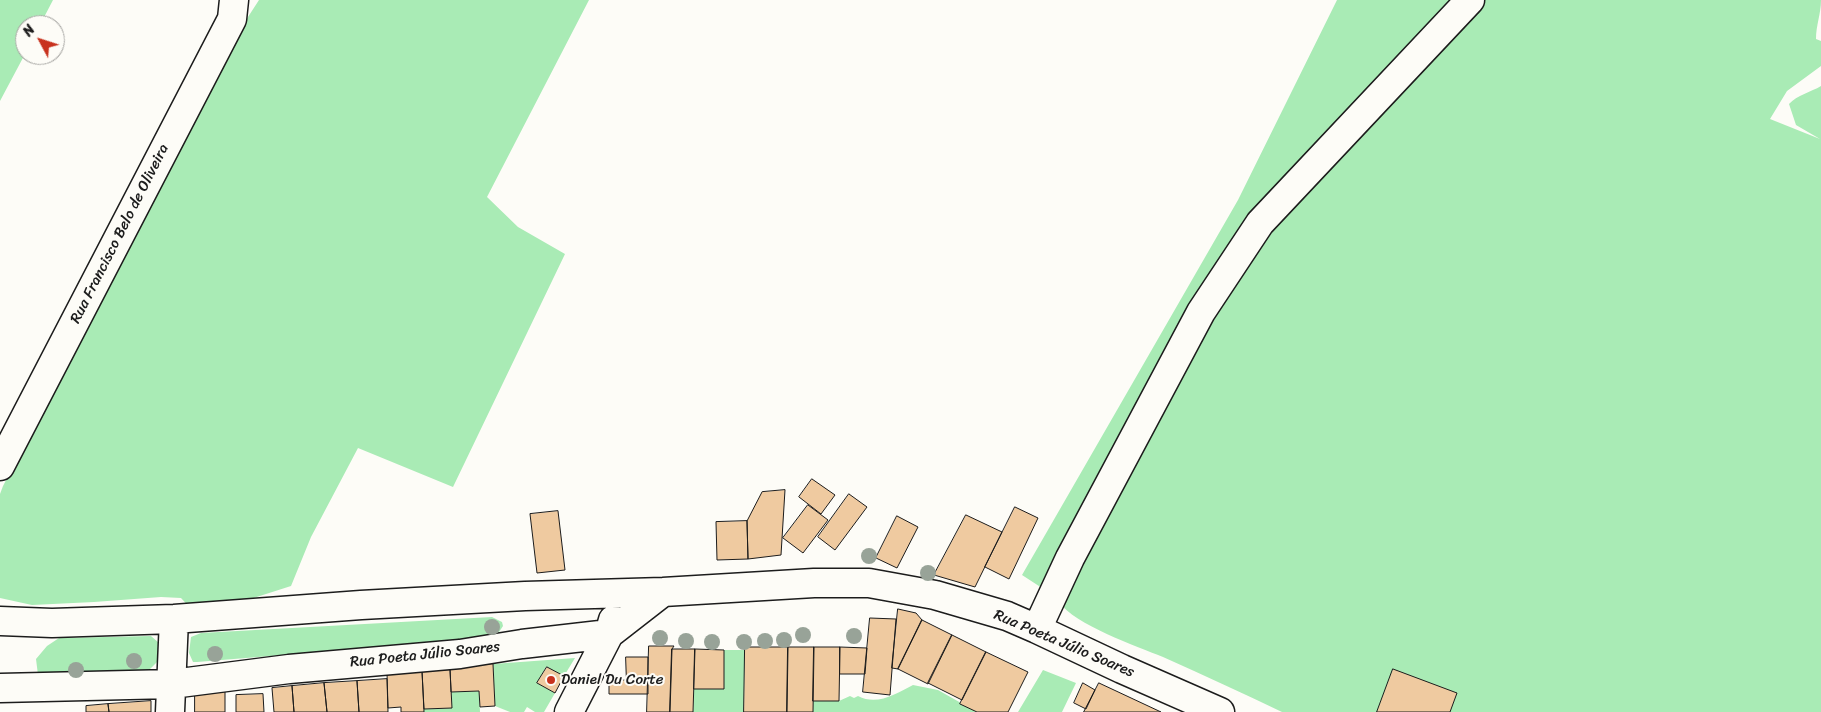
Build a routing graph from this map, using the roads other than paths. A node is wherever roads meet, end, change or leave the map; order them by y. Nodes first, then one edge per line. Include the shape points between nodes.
1 (234, 0) edge
2 (1470, 0) edge
3 (0, 466) edge
4 (622, 592) junction
5 (663, 592) junction
6 (174, 619) junction
7 (0, 622) edge
8 (1037, 628) junction
9 (609, 634) junction
10 (172, 684) junction
11 (0, 688) edge
12 (170, 712) edge
13 (569, 712) edge
14 (1220, 712) edge

1 - 3 street, Rua Francisco Belo de Oliveira via 232,19
2 - 8 street via 1260,223 1202,312 1070,558
4 - 5 street, Rua Poeta Júlio Soares
4 - 6 street, Rua Poeta Júlio Soares
4 - 9 street
5 - 8 street, Rua Poeta Júlio Soares via 807,583 869,584 935,595
5 - 9 street
6 - 7 street, Rua Poeta Júlio Soares
6 - 10 street
8 - 14 street, Rua Poeta Júlio Soares
9 - 10 street, Rua Poeta Júlio Soares via 460,654 289,669
9 - 13 street
10 - 11 street, Rua Poeta Júlio Soares
10 - 12 street

